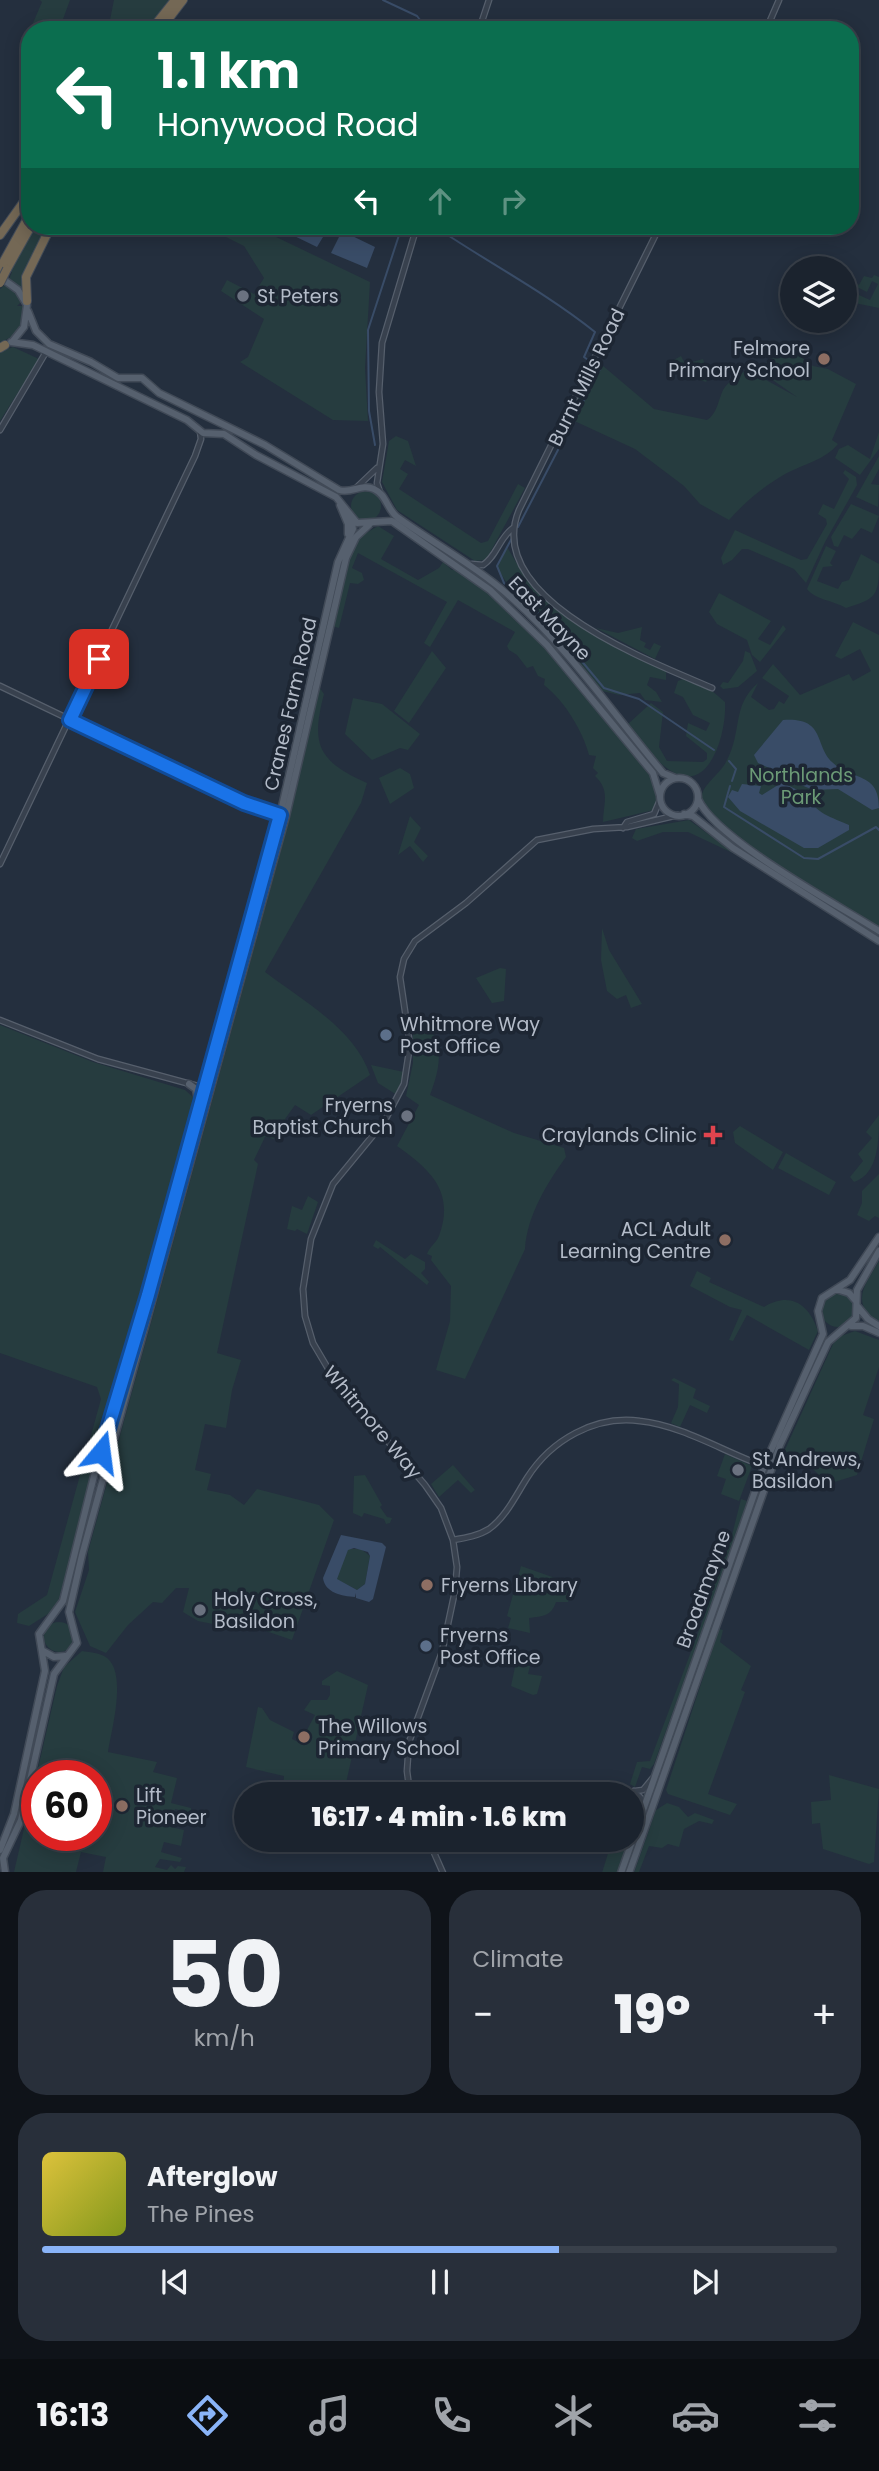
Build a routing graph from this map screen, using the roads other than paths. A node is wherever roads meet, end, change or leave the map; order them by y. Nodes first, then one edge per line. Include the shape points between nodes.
1 (174, 0) edge
2 (184, 0) edge
3 (489, 0) edge
4 (779, 0) edge
5 (158, 21) edge
6 (169, 21) edge
7 (483, 21) edge
8 (770, 21) edge
9 (21, 206) edge
10 (21, 232) edge
11 (0, 235) edge
12 (25, 235) edge
13 (47, 235) edge
14 (414, 235) edge
15 (655, 235) edge
16 (3, 267) edge
17 (0, 277) edge
18 (0, 283) edge
19 (27, 301) junction
20 (28, 311) junction
21 (4, 345) edge
22 (46, 352) junction
23 (132, 379) junction
24 (146, 400) junction
25 (207, 417) junction
26 (0, 430) edge
27 (200, 431) junction
28 (211, 434) junction
29 (195, 456) junction
30 (380, 460) junction
31 (355, 489) junction
32 (323, 490) junction
33 (382, 496) junction
34 (350, 515) junction
35 (373, 523) junction
36 (513, 528) junction
37 (343, 550) junction
38 (462, 558) junction
39 (0, 686) edge
40 (712, 688) dead end
41 (70, 720) junction
42 (675, 778) junction
43 (660, 798) junction
44 (698, 799) junction
45 (681, 814) junction
46 (283, 816) junction
47 (623, 828) junction
48 (0, 864) edge
49 (879, 931) edge
50 (879, 941) edge
51 (0, 1020) edge
52 (189, 1084) junction
53 (207, 1088) junction
54 (193, 1130) junction
55 (879, 1237) edge
56 (879, 1251) edge
57 (835, 1290) junction
58 (857, 1303) junction
59 (821, 1322) junction
60 (879, 1326) edge
61 (844, 1329) junction
62 (879, 1333) edge
63 (770, 1450) junction
64 (751, 1461) junction
65 (757, 1486) junction
66 (453, 1540) junction
67 (47, 1622) junction
68 (75, 1628) junction
69 (40, 1647) junction
70 (67, 1655) junction
71 (653, 1778) junction
72 (409, 1782) edge
73 (644, 1789) edge
74 (644, 1804) edge
75 (0, 1850) edge
76 (434, 1852) edge
77 (628, 1852) edge
78 (0, 1867) edge
79 (5, 1872) edge
80 (443, 1872) edge
81 (621, 1872) edge
82 (629, 1872) edge

1 - 5 highway
2 - 6 highway
3 - 7 street
4 - 8 street
9 - 11 highway
10 - 16 highway
12 - 16 highway
13 - 19 highway via 26,277
14 - 30 street via 382,344
15 - 36 street, Burnt Mills Road
16 - 18 highway, bridge
17 - 19 main road
19 - 20 main road
20 - 21 main road via 24,327
20 - 23 main road via 36,331 49,344 118,378
21 - 22 main road via 28,343
22 - 24 main road
22 - 26 street
23 - 24 main road via 131,387
23 - 25 main road via 142,377 159,393
24 - 27 main road via 187,419
25 - 28 main road via 214,424
25 - 31 main road via 307,468 338,490
27 - 28 main road
27 - 29 street
28 - 29 street
28 - 32 main road via 224,434
29 - 41 street
30 - 31 street via 371,477
30 - 33 street via 377,483
31 - 33 main road via 366,487
31 - 34 main road via 347,502
32 - 34 main road via 338,498
32 - 37 main road via 339,504 348,524
33 - 35 main road via 383,514
33 - 38 main road, East Mayne via 396,516
34 - 35 main road via 357,523
34 - 37 main road, Cranes Farm Road via 353,529
35 - 43 main road, East Mayne via 388,520 402,527 468,572 525,621 651,771
35 - 46 main road, Cranes Farm Road via 356,537 346,558
36 - 38 street, Burnt Mills Road via 486,564 475,565
36 - 40 street, Burnt Mills Road via 513,546 524,572 579,622 608,641
37 - 46 main road, Cranes Farm Road
38 - 42 main road, East Mayne via 542,627 661,770
39 - 41 street
41 - 46 street via 244,803
41 - 48 street
42 - 43 main road via 663,785
42 - 44 main road via 693,785
43 - 45 main road via 666,811
43 - 47 street, Whitmore Way via 654,814 627,822
44 - 45 main road via 692,810
44 - 49 main road via 707,815 737,839
45 - 47 street, Whitmore Way
45 - 50 main road via 693,816 751,860
46 - 53 main road, Cranes Farm Road
47 - 66 street, Whitmore Way via 537,840 412,945 400,977 411,1045 404,1084 384,1122 330,1190 308,1251 304,1307 321,1360 425,1485 441,1508
51 - 52 street via 79,1053
52 - 53 street
52 - 54 main road via 198,1098
53 - 54 main road, Cranes Farm Road
53 - 68 main road, Cranes Farm Road via 82,1555 69,1612
54 - 67 main road, Cranes Farm Road via 63,1601
55 - 57 main road, Broadmayne via 854,1276
56 - 58 main road, Broadmayne via 860,1283
57 - 58 main road via 849,1293
57 - 59 main road, Broadmayne via 820,1302
58 - 60 main road via 868,1320
58 - 61 main road, Broadmayne via 856,1318
59 - 61 main road
59 - 63 main road, Broadmayne via 823,1334
61 - 62 main road via 859,1326
61 - 82 main road, Broadmayne via 826,1346 777,1452
63 - 64 street via 762,1460
63 - 65 main road, Broadmayne
64 - 65 street via 758,1469
64 - 66 street via 660,1425 629,1420 598,1424 550,1450 493,1526
65 - 71 main road, Broadmayne
66 - 72 street, Whitmore Way via 455,1591 442,1652 410,1742
67 - 68 main road via 62,1619
67 - 69 main road, Cranes Farm Road via 39,1634
68 - 70 main road, Cranes Farm Road via 77,1643
69 - 70 main road via 54,1657
69 - 75 main road, Cranes Farm Road via 46,1665 43,1681 14,1814
70 - 79 main road, Cranes Farm Road via 54,1674 22,1815 3,1858
71 - 73 street
71 - 74 main road, Broadmayne
76 - 80 street
77 - 81 main road, Broadmayne
78 - 79 main road, Cranes Farm Road

